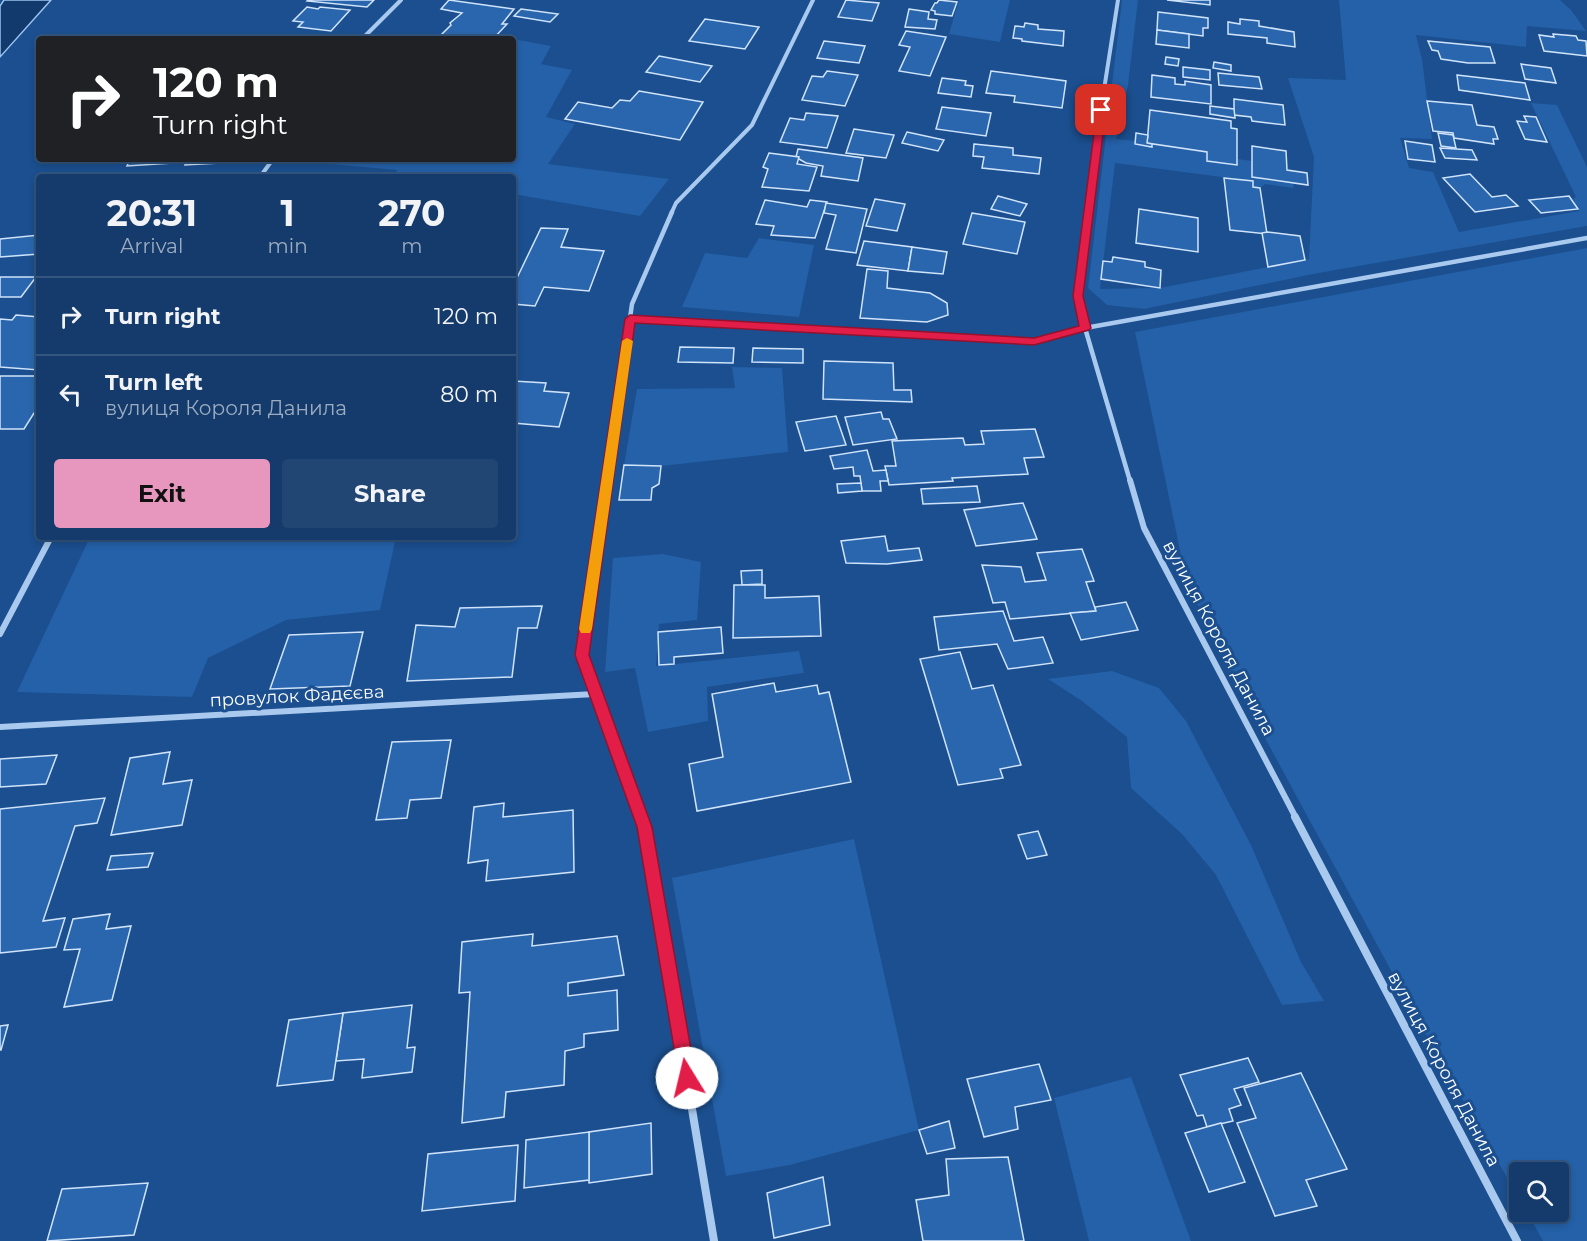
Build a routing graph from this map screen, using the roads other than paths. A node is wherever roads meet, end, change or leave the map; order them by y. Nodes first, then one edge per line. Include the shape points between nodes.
1 (401, 0) edge
2 (813, 0) edge
3 (1118, 0) edge
4 (365, 36) edge
5 (1587, 238) edge
6 (630, 319) junction
7 (1085, 328) junction
8 (49, 540) edge
9 (0, 634) edge
10 (596, 694) junction
11 (0, 727) edge
12 (714, 1241) edge
13 (1517, 1241) edge

1 - 4 street
2 - 6 street via 752,125 676,203 632,304
3 - 7 street, вулиця Короля Данила via 1094,154 1078,296
5 - 7 street
6 - 7 street via 1034,342
6 - 10 street via 582,655
7 - 13 street, вулиця Короля Данила via 1144,528
8 - 9 street
10 - 11 street, провулок Фадєєва
10 - 12 street via 645,827

